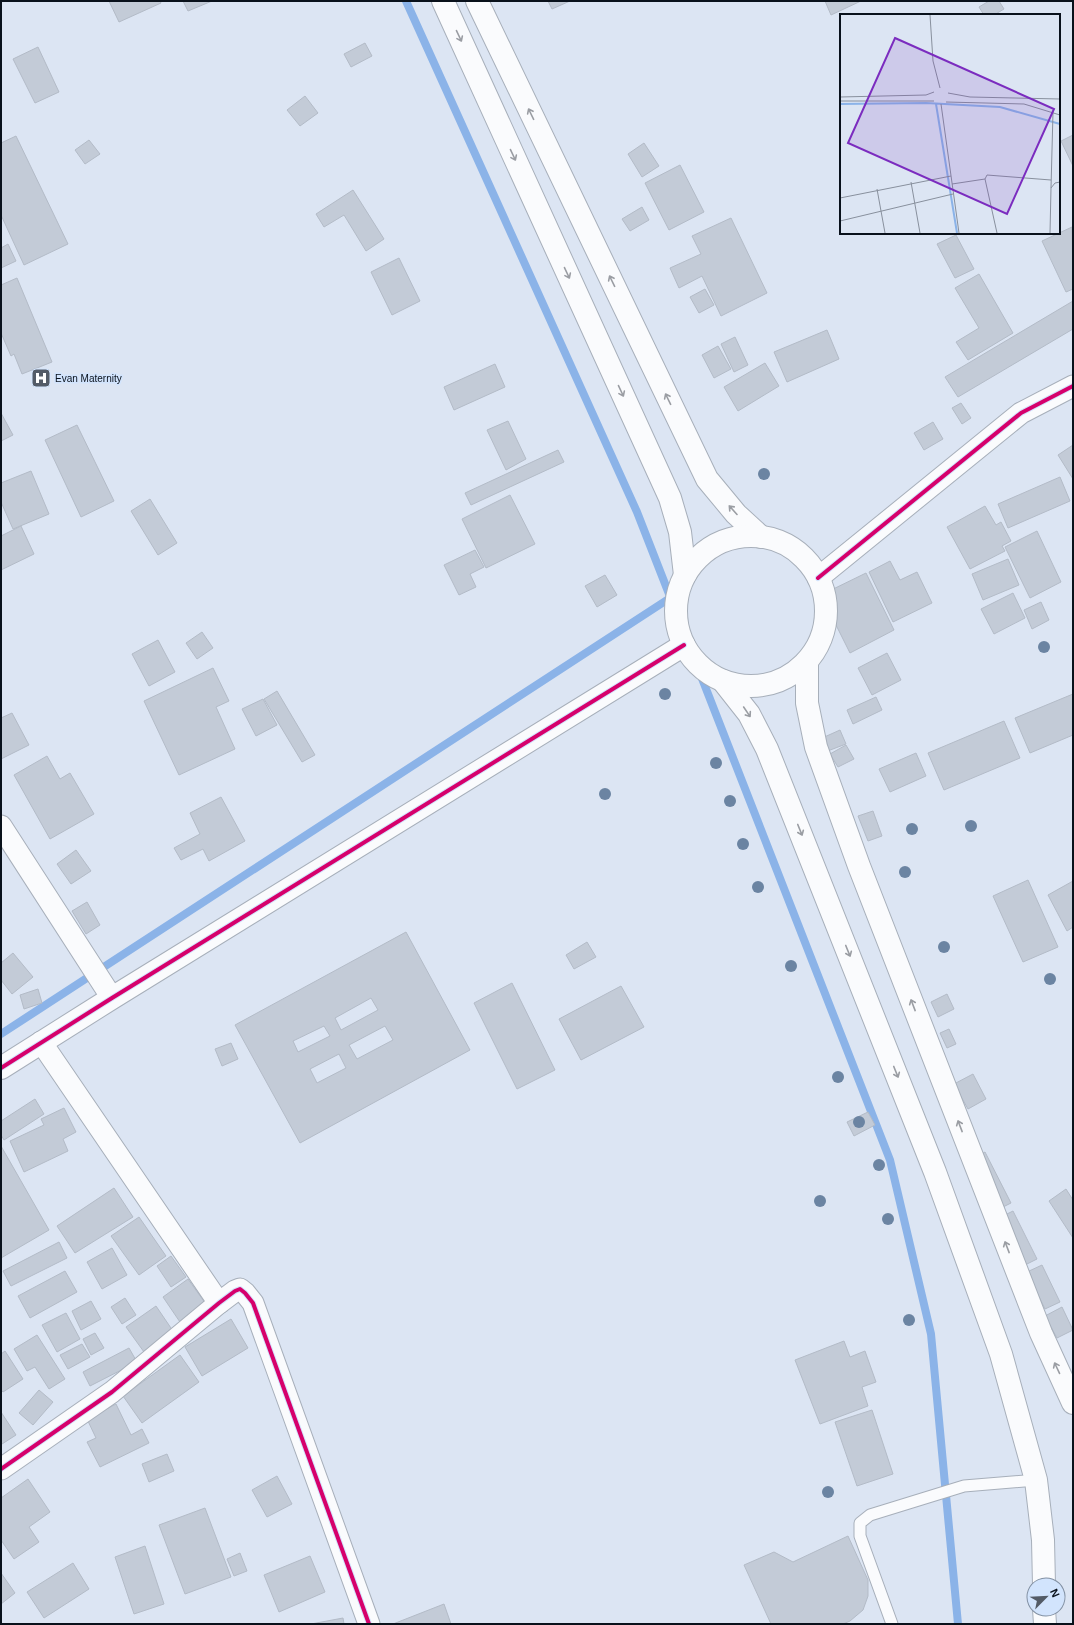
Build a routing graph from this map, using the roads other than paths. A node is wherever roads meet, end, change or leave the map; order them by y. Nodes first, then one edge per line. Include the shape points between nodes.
1 (443, 1) edge
2 (477, 1) edge
3 (1073, 386) edge
4 (762, 536) junction
5 (685, 575) junction
6 (818, 578) junction
7 (684, 645) junction
8 (807, 662) junction
9 (724, 681) junction
10 (1, 826) edge
11 (112, 998) junction
12 (41, 1042) junction
13 (1, 1068) edge
14 (219, 1303) junction
15 (1073, 1403) edge
16 (1, 1469) edge
17 (1036, 1480) junction
18 (1044, 1577) edge
19 (369, 1624) edge
20 (892, 1624) edge

1 -> 5 main road via 670,498 680,532
4 -> 2 main road via 736,514 707,479
3 - 6 street via 1021,413
4 - 5 main road via 743,536 710,548 696,560
4 - 6 main road via 779,541 795,550 808,562
5 - 7 main road via 676,609 678,628
6 - 8 main road via 824,595 824,631 817,648
7 - 9 main road via 699,664
7 - 11 main road
8 - 9 main road via 793,674 759,686 741,686
15 -> 8 main road via 1041,1333 826,776 806,703
9 -> 17 main road via 749,714 767,749 935,1172 1002,1354
10 - 11 street
11 - 12 main road
12 - 13 main road
12 - 14 street
14 - 16 street via 112,1392
14 - 19 street via 240,1290 253,1303
17 - 18 main road via 1043,1540
17 - 20 lane via 964,1486 870,1515 860,1523 860,1536

